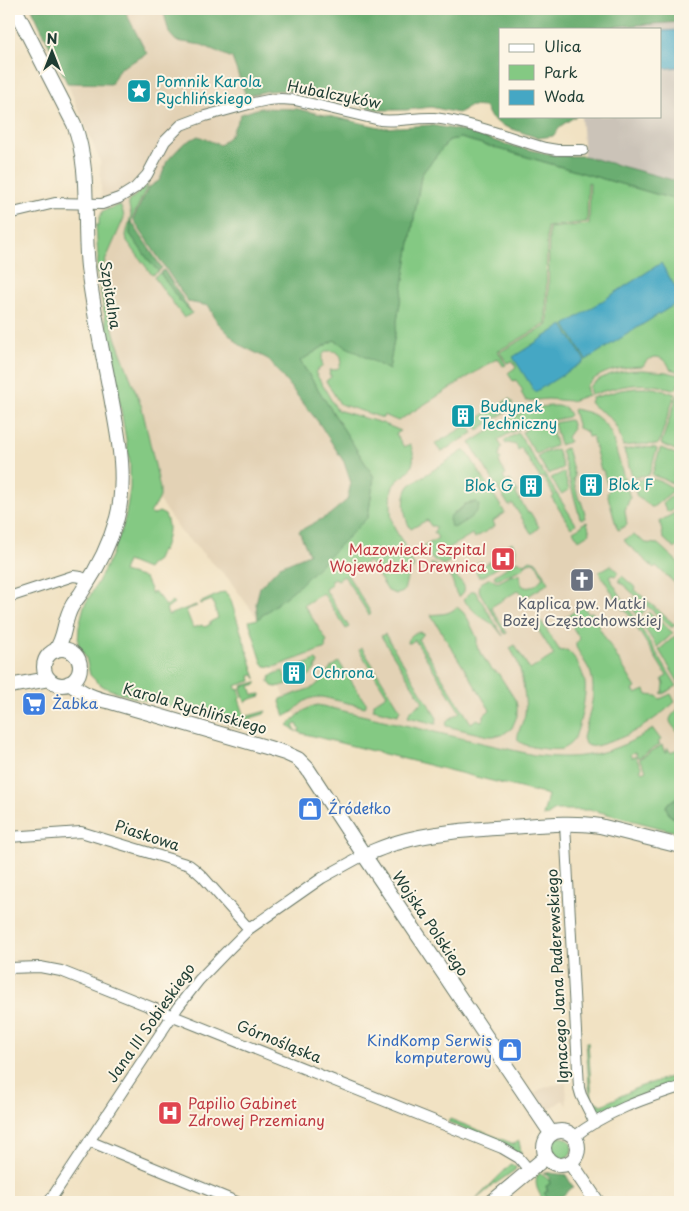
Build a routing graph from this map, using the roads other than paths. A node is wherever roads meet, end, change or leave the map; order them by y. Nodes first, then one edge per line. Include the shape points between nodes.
1 (15, 9) edge
2 (583, 150) dead end
3 (85, 204) junction
4 (9, 214) edge
5 (86, 587) junction
6 (9, 597) edge
7 (55, 651) junction
8 (73, 654) junction
9 (46, 673) junction
10 (74, 678) junction
11 (10, 685) edge
12 (269, 748) joint
13 (565, 824) junction
14 (9, 837) edge
15 (680, 846) edge
16 (364, 855) junction
17 (249, 929) junction
18 (9, 968) edge
19 (173, 1015) junction
20 (680, 1087) edge
21 (594, 1122) junction
22 (551, 1133) junction
23 (574, 1137) junction
24 (89, 1141) junction
25 (546, 1157) junction
26 (570, 1162) junction
27 (530, 1170) junction
28 (49, 1202) edge
29 (237, 1202) edge
30 (492, 1202) edge
31 (597, 1202) edge

1 - 3 street, Szpitalna via 79,137
2 - 3 street, Hubalczyków via 545,148 443,119 380,120 295,100 268,100 181,125 165,141 147,175 129,193 105,203
3 - 4 street, Hubalczyków via 55,203
3 - 5 street, Szpitalna via 91,289 116,421 122,474 116,520
5 - 6 street via 81,576 72,576
5 - 7 street via 67,615 60,644
5 - 8 street via 75,609 70,639
7 - 8 street via 67,650
7 - 9 street via 46,659
8 - 10 street via 79,670
9 - 10 street via 58,684
9 - 11 street
10 - 12 street, Karola Rychlińskiego via 80,691 95,698
12 - 16 street, Wojska Polskiego via 298,759 307,768
13 - 15 street via 600,826
13 - 16 street, Jana III Sobieskiego via 427,836
13 - 21 street, Ignacego Jana Paderewskiego via 579,1088
14 - 17 street, Piaskowa via 81,832 189,866 202,876
16 - 17 street, Jana III Sobieskiego via 322,878
16 - 22 street, Wojska Polskiego
17 - 19 street, Jana III Sobieskiego via 199,980
18 - 19 street, Górnośląska via 61,970
19 - 24 street, Jana III Sobieskiego
19 - 27 street, Górnośląska via 502,1148 519,1158
20 - 21 street
21 - 23 street
22 - 23 street via 566,1131
22 - 25 street via 544,1142
23 - 26 street via 578,1152
24 - 28 street, Jana III Sobieskiego
24 - 29 street
25 - 26 street via 555,1164
25 - 27 street
26 - 31 street
27 - 30 street

